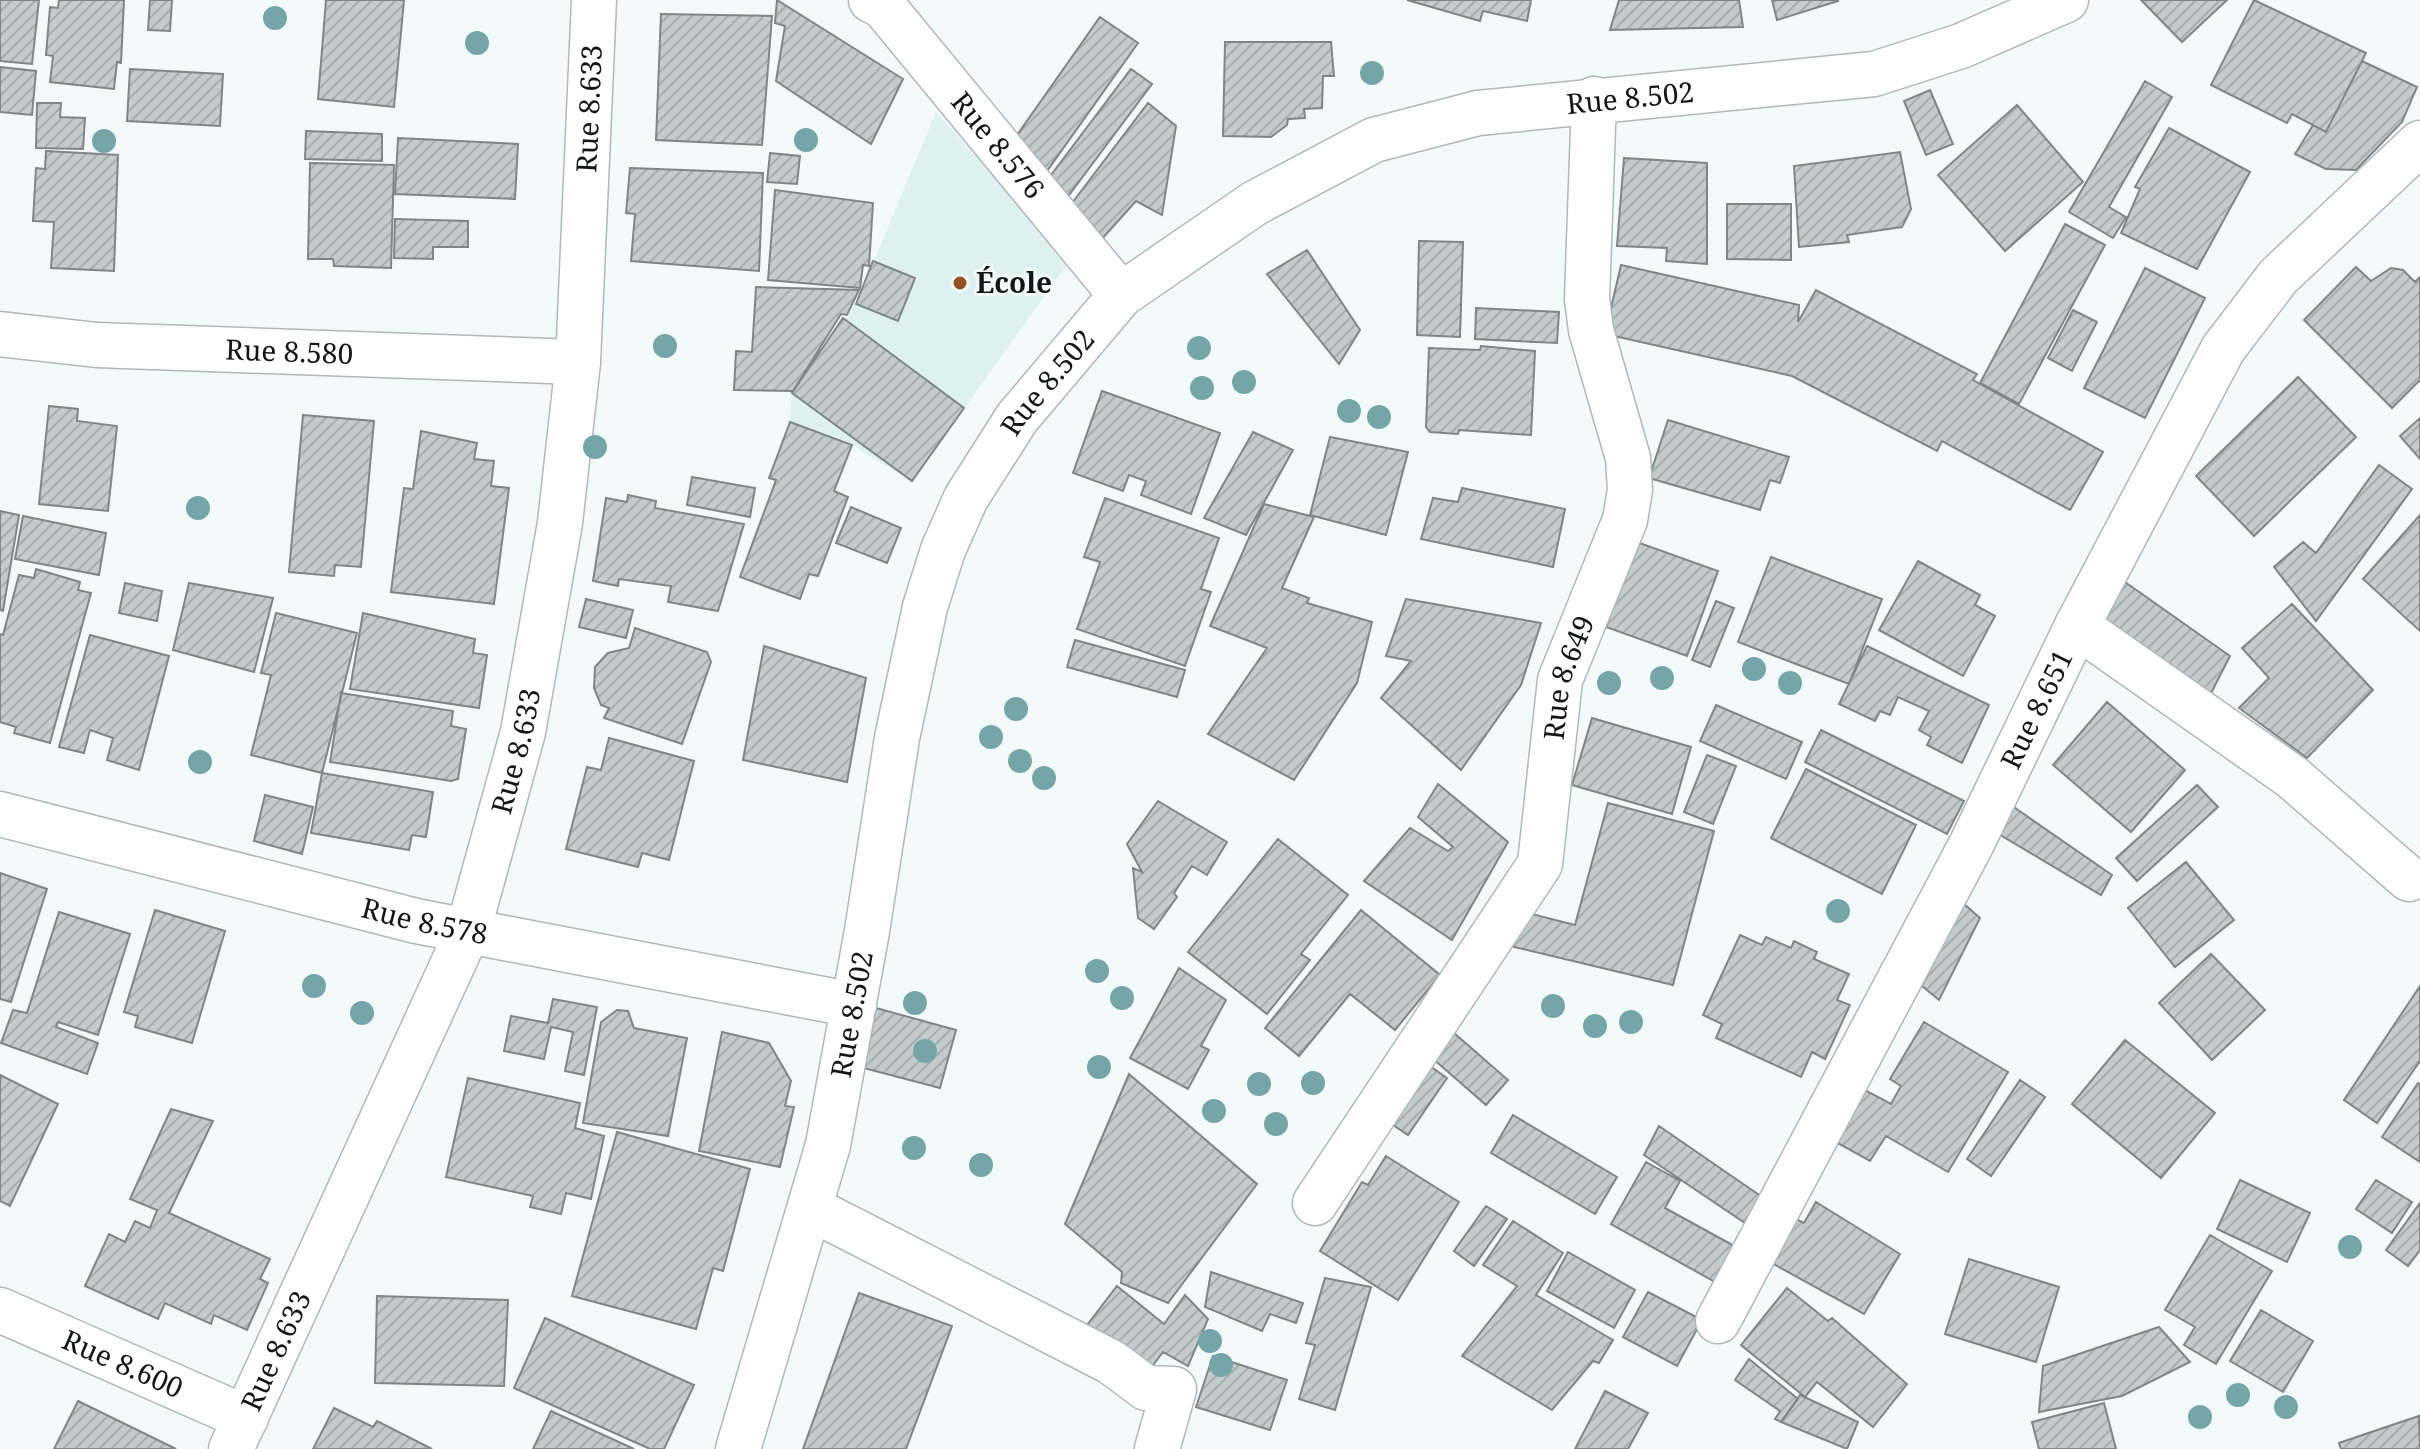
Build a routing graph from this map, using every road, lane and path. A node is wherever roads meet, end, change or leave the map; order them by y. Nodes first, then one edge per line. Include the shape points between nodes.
1 (594, 0) edge
2 (871, 0) edge
3 (2066, 0) edge
4 (1594, 99) junction
5 (2420, 143) edge
6 (1121, 295) junction
7 (0, 334) edge
8 (578, 362) junction
9 (2077, 626) junction
10 (0, 814) edge
11 (2409, 879) dead end
12 (468, 931) junction
13 (854, 1005) junction
14 (1315, 1203) dead end
15 (812, 1209) junction
16 (0, 1310) edge
17 (1718, 1321) dead end
18 (238, 1434) edge
19 (738, 1449) edge
20 (1157, 1449) edge

1 - 8 street, Rue 8.633
2 - 6 street, Rue 8.576 via 883,6
3 - 4 street, Rue 8.502 via 1961,46 1874,74
4 - 6 street, Rue 8.502 via 1478,113 1374,140 1255,203
4 - 14 street, Rue 8.649 via 1587,299 1628,458 1630,490 1625,520 1560,680 1540,864
5 - 9 street, Rue 8.651 via 2278,277 2223,349
6 - 13 street, Rue 8.502 via 1017,418 966,498 943,550 897,738
7 - 8 street, Rue 8.580 via 97,345
8 - 12 street, Rue 8.633 via 560,523 523,732
9 - 11 street via 2292,777
9 - 17 street, Rue 8.651 via 1971,845
10 - 12 street, Rue 8.578
12 - 13 street, Rue 8.578
12 - 18 street, Rue 8.633
13 - 15 street, Rue 8.502
15 - 19 street, Rue 8.502
15 - 20 street via 1111,1362 1146,1388 1174,1389
16 - 18 street, Rue 8.600

